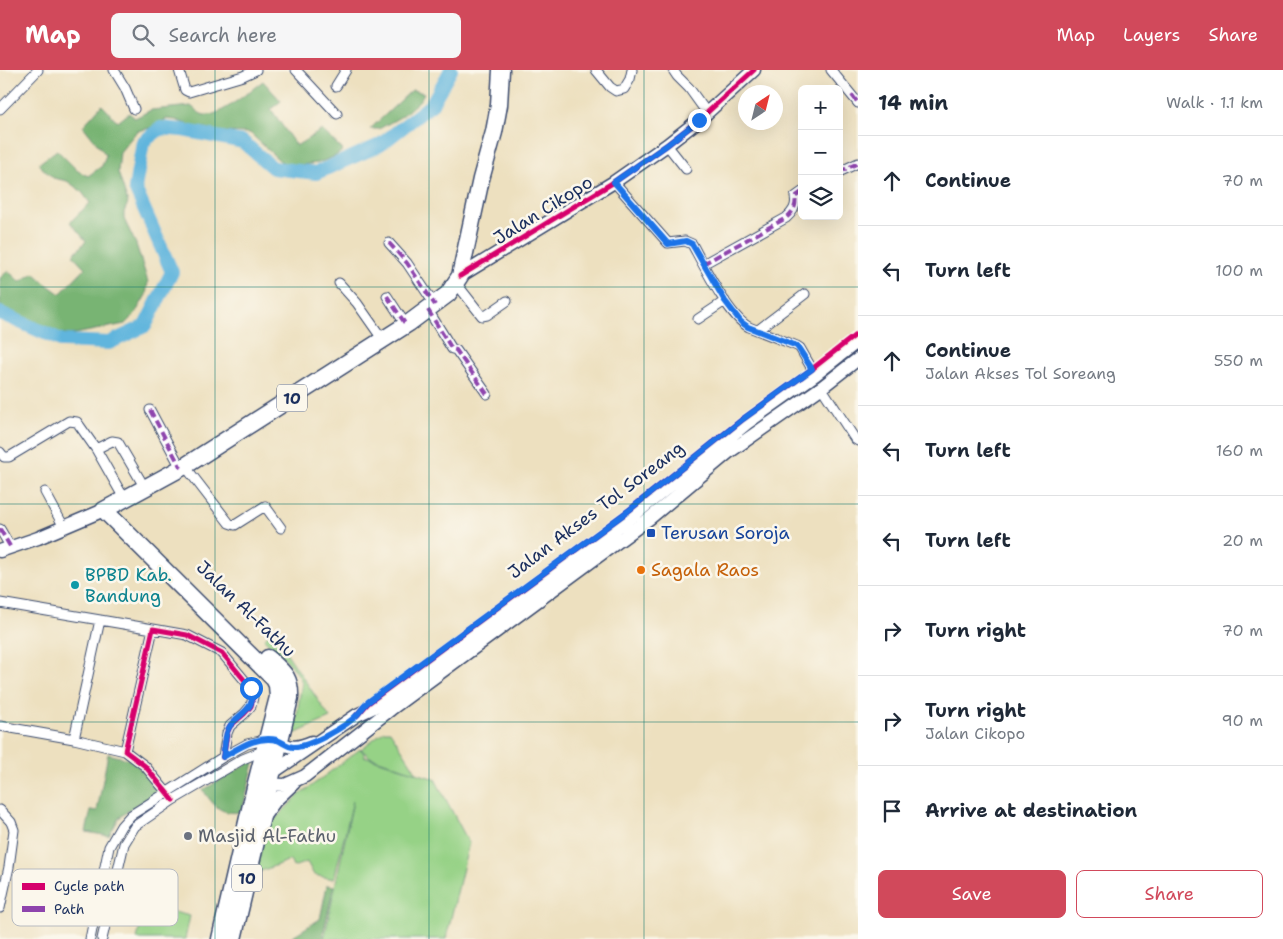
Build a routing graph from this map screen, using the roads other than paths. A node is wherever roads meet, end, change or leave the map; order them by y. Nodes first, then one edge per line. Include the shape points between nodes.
1 (38, 70) edge
2 (114, 70) edge
3 (179, 70) edge
4 (256, 70) edge
5 (296, 70) edge
6 (346, 70) edge
7 (501, 70) edge
8 (596, 70) edge
9 (632, 70) edge
10 (673, 70) edge
11 (754, 70) edge
12 (832, 70) edge
13 (336, 86) dead end
14 (858, 103) edge
15 (1, 107) edge
16 (134, 109) dead end
17 (707, 113) junction
18 (337, 114) dead end
19 (667, 145) junction
20 (858, 163) edge
21 (686, 169) dead end
22 (843, 170) edge
23 (614, 182) junction
24 (798, 195) edge
25 (389, 243) dead end
26 (703, 264) junction
27 (458, 280) junction
28 (339, 283) dead end
29 (805, 294) dead end
30 (387, 296) dead end
31 (507, 301) dead end
32 (725, 301) junction
33 (431, 307) junction
34 (698, 319) dead end
35 (406, 324) junction
36 (758, 330) junction
37 (858, 333) edge
38 (383, 340) junction
39 (858, 341) edge
40 (858, 359) edge
41 (858, 367) edge
42 (812, 369) junction
43 (825, 393) junction
44 (487, 394) dead end
45 (150, 410) dead end
46 (745, 421) junction
47 (858, 441) edge
48 (96, 449) junction
49 (0, 452) edge
50 (724, 460) junction
51 (183, 467) junction
52 (145, 488) junction
53 (45, 492) dead end
54 (114, 505) junction
55 (64, 527) junction
56 (281, 528) dead end
57 (0, 530) edge
58 (6, 549) edge
59 (577, 565) junction
60 (0, 603) edge
61 (100, 620) junction
62 (152, 629) junction
63 (357, 715) junction
64 (0, 726) edge
65 (367, 728) junction
66 (325, 738) junction
67 (74, 739) junction
68 (272, 744) junction
69 (125, 751) junction
70 (223, 757) junction
71 (265, 780) junction
72 (296, 781) junction
73 (168, 792) junction
74 (173, 800) junction
75 (0, 810) edge
76 (258, 826) junction
77 (103, 869) edge
78 (118, 869) edge
79 (0, 908) edge
80 (92, 926) edge
81 (105, 926) edge
82 (228, 934) edge
83 (90, 939) edge
84 (102, 939) edge

1 - 15 street
2 - 16 street
3 - 4 street via 185,90 189,92
5 - 18 street
6 - 13 street
7 - 27 highway via 494,132
8 - 9 street via 616,91 624,89
10 - 17 street
11 - 17 main road, Jalan Cikopo
12 - 14 street
17 - 19 main road, Jalan Cikopo
19 - 21 street
19 - 23 main road, Jalan Cikopo
20 - 22 street
23 - 26 street via 668,244 689,242
23 - 27 main road, Jalan Cikopo
24 - 26 street via 794,209 786,218
25 - 33 street via 407,263
26 - 32 street
27 - 31 street via 482,316
27 - 33 highway, 10 via 448,294
28 - 38 street
29 - 36 street
30 - 35 street
32 - 34 street
32 - 36 street via 741,322
33 - 35 highway, 10
33 - 44 street via 452,349 456,350
35 - 38 highway, 10
36 - 42 street via 797,346
37 - 42 main road, Jalan Akses Tol Soreang
38 - 51 highway, 10
39 - 46 main road, Jalan Akses Tol Soreang via 816,374
40 - 50 main road, Jalan Akses Tol Soreang via 822,388 752,435
41 - 43 main road, Jalan Akses Tol Soreang
42 - 46 main road, Jalan Akses Tol Soreang
43 - 47 street
43 - 50 main road, Jalan Akses Tol Soreang
45 - 51 street
46 - 59 main road, Jalan Akses Tol Soreang
46 - 63 main road, Jalan Akses Tol Soreang via 368,702
48 - 49 street via 77,422 72,420 9,457
48 - 52 street via 112,441 118,442
48 - 54 street
50 - 59 main road, Jalan Akses Tol Soreang via 650,518
50 - 65 main road, Jalan Akses Tol Soreang via 655,521 489,646 381,724
51 - 52 highway, 10
51 - 56 street via 229,523 236,525 264,506
52 - 54 highway, 10
53 - 55 street
54 - 55 main road
54 - 68 highway, Jalan Al-Fathu / 10 via 195,594 287,677 291,686 290,698
55 - 58 main road
57 - 58 street
59 - 63 main road, Jalan Akses Tol Soreang via 374,707
59 - 65 main road, Jalan Akses Tol Soreang
60 - 61 street
61 - 62 street
61 - 67 street
62 - 69 street
62 - 70 street via 187,635 222,652 251,688 250,706 226,733
63 - 66 main road, Jalan Akses Tol Soreang
64 - 67 street
65 - 72 main road, Jalan Akses Tol Soreang
66 - 68 main road via 295,747
66 - 71 main road, Jalan Akses Tol Soreang
67 - 69 street
68 - 70 street via 247,744
68 - 71 highway, Jalan Al-Fathu / 10
68 - 74 street
69 - 73 street via 145,766
70 - 73 street
71 - 72 main road, Jalan Akses Tol Soreang via 285,785
71 - 76 highway, Jalan Al-Fathu / 10
71 - 82 highway, Jalan Al-Fathu / 10
72 - 76 main road, Jalan Akses Tol Soreang
73 - 74 street
73 - 77 street via 131,815 116,833
74 - 78 street via 135,826 124,844
75 - 79 street via 14,830
76 - 82 highway, Jalan Al-Fathu / 10
80 - 83 street
81 - 84 street

